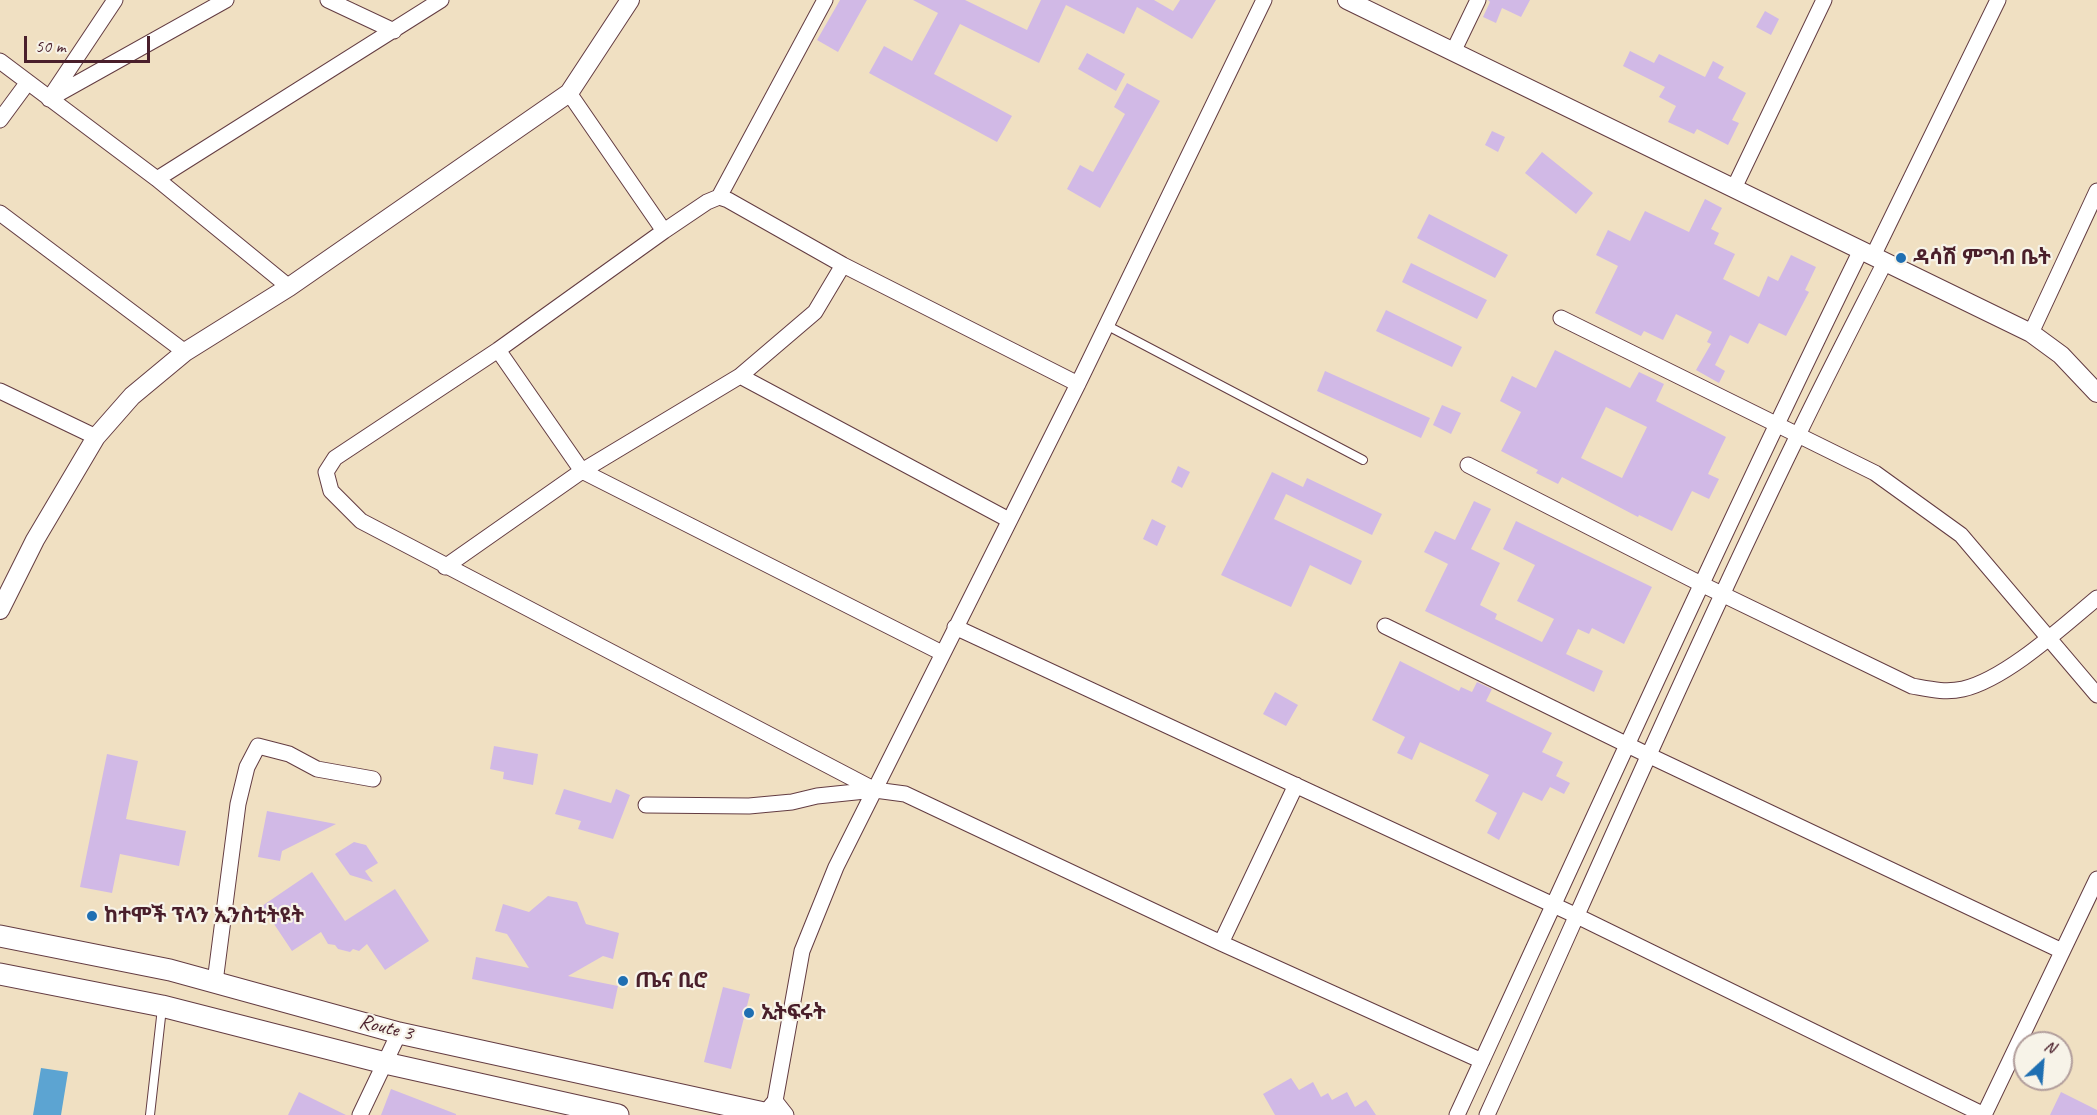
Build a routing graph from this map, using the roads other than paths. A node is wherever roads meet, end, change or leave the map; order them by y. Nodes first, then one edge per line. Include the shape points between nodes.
1 (115, 0) edge
2 (226, 0) edge
3 (328, 0) edge
4 (441, 0) edge
5 (825, 0) edge
6 (1264, 0) edge
7 (1347, 0) edge
8 (1478, 0) edge
9 (1824, 0) edge
10 (1998, 0) edge
11 (627, 1) edge
12 (394, 31) junction
13 (1453, 52) junction
14 (0, 61) edge
15 (28, 82) junction
16 (569, 93) junction
17 (49, 99) junction
18 (0, 120) edge
19 (157, 179) junction
20 (1734, 189) junction
21 (2097, 191) edge
22 (719, 197) junction
23 (0, 213) edge
24 (664, 231) junction
25 (1873, 256) junction
26 (843, 265) junction
27 (289, 287) junction
28 (1562, 318) dead end
29 (1106, 325) junction
30 (2031, 333) junction
31 (498, 350) junction
32 (185, 352) junction
33 (740, 376) junction
34 (1078, 384) junction
35 (0, 391) edge
36 (2097, 393) edge
37 (1775, 425) junction
38 (1797, 435) junction
39 (96, 437) junction
40 (1363, 460) dead end
41 (1467, 465) dead end
42 (582, 471) junction
43 (1009, 520) junction
44 (446, 567) junction
45 (1701, 584) junction
46 (1723, 593) junction
47 (2097, 598) edge
48 (0, 610) edge
49 (1385, 626) dead end
50 (955, 627) junction
51 (2047, 638) junction
52 (942, 653) junction
53 (2097, 695) edge
54 (1626, 743) junction
55 (1648, 755) junction
56 (373, 779) dead end
57 (1296, 785) junction
58 (875, 790) junction
59 (646, 804) dead end
60 (2097, 879) edge
61 (1553, 905) junction
62 (1577, 916) junction
63 (0, 936) edge
64 (1221, 943) junction
65 (2062, 951) junction
66 (0, 974) edge
67 (23, 979) junction
68 (215, 982) junction
69 (0, 983) edge
70 (162, 1006) junction
71 (399, 1033) junction
72 (1482, 1061) junction
73 (385, 1063) junction
74 (769, 1111) edge
75 (150, 1115) edge
76 (360, 1115) edge
77 (618, 1115) edge
78 (786, 1115) edge
79 (1457, 1115) edge
80 (1488, 1115) edge
81 (1984, 1115) edge

1 - 17 street
2 - 17 street
3 - 12 street
4 - 12 street
5 - 22 street
6 - 29 street
7 - 13 street
8 - 13 street
9 - 20 street
10 - 25 street
11 - 16 street
12 - 19 street
13 - 20 street
14 - 15 street
15 - 17 street
15 - 18 street
16 - 24 street
16 - 27 street
17 - 19 street
19 - 27 street
20 - 25 street
21 - 30 street
22 - 24 street
22 - 26 street
23 - 32 street
24 - 31 street
25 - 30 street
25 - 37 street
25 - 38 street
26 - 33 street via 815,312
26 - 34 street
27 - 32 street
28 - 37 street
29 - 34 street
29 - 40 lane
30 - 36 street via 2061,355
31 - 42 street
31 - 44 street via 335,458 326,472 331,490 361,521
32 - 39 street via 132,396
33 - 42 street
33 - 43 street
34 - 43 street
35 - 39 street
37 - 38 street
37 - 45 street
38 - 46 street
38 - 51 street via 1875,473 1961,535
39 - 48 street via 35,540
41 - 45 street
42 - 44 street
42 - 52 street
43 - 50 street
44 - 58 street
45 - 46 street
45 - 54 street
46 - 51 street via 1912,686 1936,691 1962,689 1995,677
46 - 55 street
47 - 51 street
49 - 54 street
50 - 52 street
50 - 57 street
51 - 53 street
52 - 58 street
54 - 55 street
54 - 61 street
55 - 62 street
55 - 65 street
56 - 68 street via 317,769 289,754 258,746 247,767 238,804
57 - 61 street
57 - 64 street
58 - 59 street via 749,806
58 - 64 street via 905,794
58 - 74 street via 836,867 802,951
60 - 65 street
61 - 62 street
61 - 72 street
62 - 80 street
62 - 81 street
63 - 68 main road, Route 3
64 - 72 street
65 - 81 street
66 - 67 main road
67 - 69 main road
67 - 70 main road
68 - 71 main road, Route 3
70 - 73 main road
70 - 75 lane
71 - 73 street
71 - 74 main road, Route 3
72 - 79 street
73 - 76 street
73 - 77 main road
74 - 78 street

